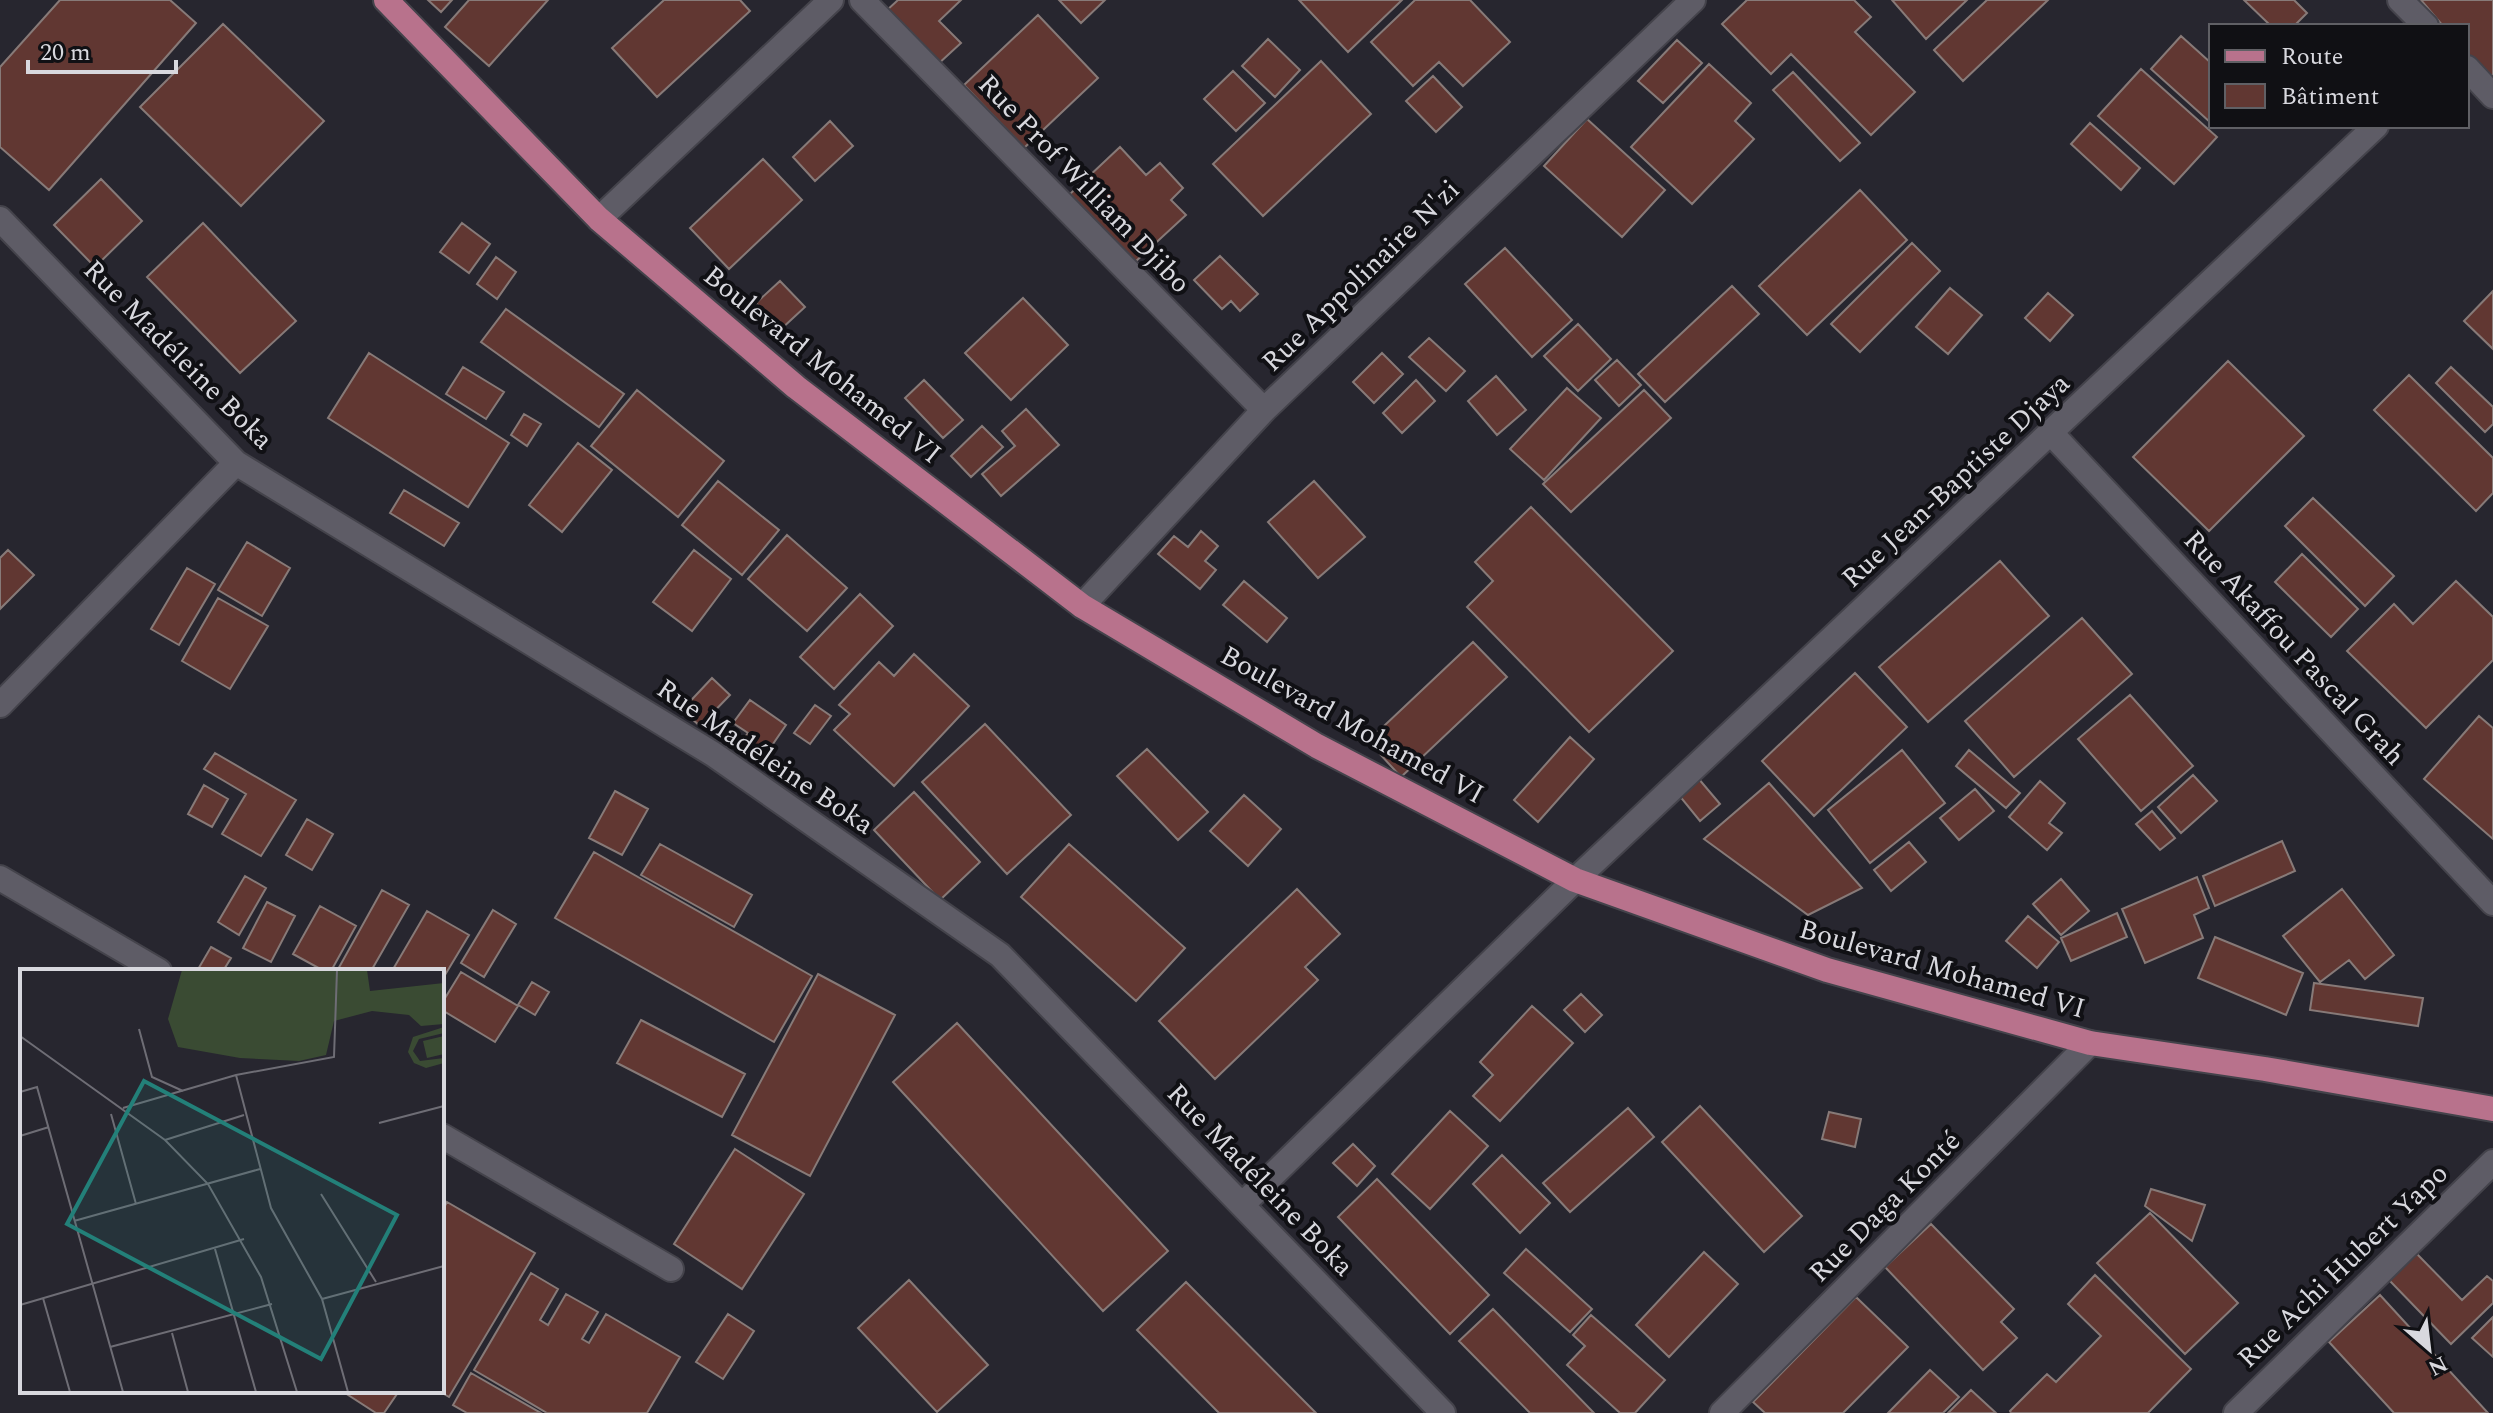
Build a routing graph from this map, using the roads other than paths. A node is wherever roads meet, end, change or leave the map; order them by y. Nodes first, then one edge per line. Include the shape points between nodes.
1 (386, 0) edge
2 (831, 0) edge
3 (862, 0) edge
4 (1693, 0) edge
5 (2400, 0) edge
6 (2424, 24) edge
7 (2469, 70) edge
8 (2493, 96) edge
9 (2374, 128) edge
10 (0, 219) edge
11 (599, 219) junction
12 (1264, 410) junction
13 (2051, 433) junction
14 (236, 463) junction
15 (1082, 606) junction
16 (0, 705) edge
17 (0, 878) edge
18 (1575, 880) junction
19 (2493, 903) edge
20 (156, 969) edge
21 (2090, 1043) junction
22 (2493, 1109) edge
23 (444, 1137) edge
24 (2493, 1162) edge
25 (1243, 1204) junction
26 (671, 1269) dead end
27 (1443, 1413) edge
28 (1722, 1413) edge
29 (2236, 1413) edge

1 - 11 main road, Boulevard Mohamed VI
2 - 11 street
3 - 12 street, Rue Prof William Djibo
4 - 12 street, Rue Appolinaire N'zi
5 - 6 street
7 - 8 street
9 - 13 street, Rue Jean-Baptiste Djaya
10 - 14 street, Rue Madéleine Boka
11 - 15 main road, Boulevard Mohamed VI via 796,387
12 - 15 street, Rue Appolinaire N'zi
13 - 18 street, Rue Jean-Baptiste Djaya
13 - 19 street, Rue Akaffou Pascal Grah
14 - 16 street
14 - 25 street, Rue Madéleine Boka via 713,754 1000,955
15 - 18 main road, Boulevard Mohamed VI via 1317,746
17 - 20 street
18 - 21 main road, Boulevard Mohamed VI via 1827,970
18 - 25 street, Rue Jean-Baptiste Djaya
21 - 22 main road, Boulevard Mohamed VI
21 - 28 street, Rue Daga Konté
23 - 26 street
24 - 29 street, Rue Achi Hubert Yapo
25 - 27 street, Rue Madéleine Boka

